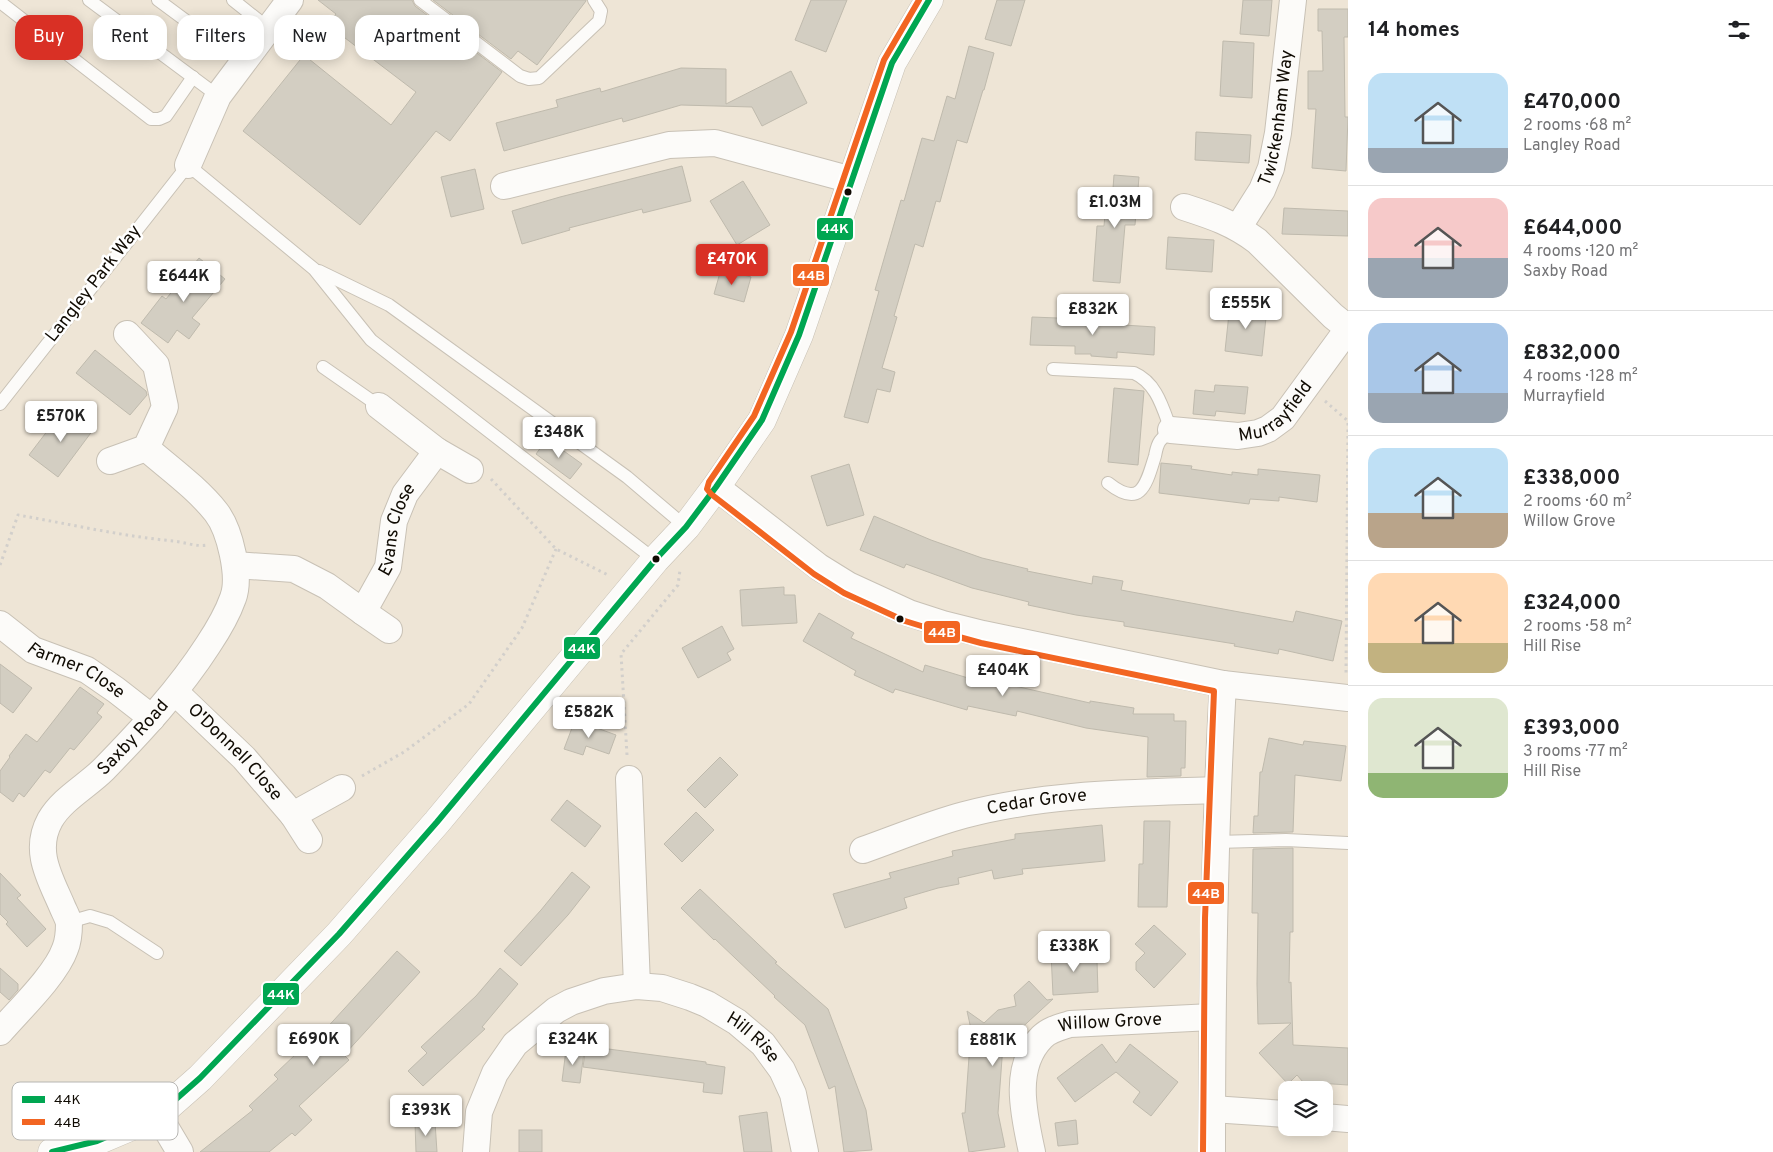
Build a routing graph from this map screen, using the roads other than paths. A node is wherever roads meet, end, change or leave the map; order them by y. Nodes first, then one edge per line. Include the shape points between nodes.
1 (89, 0) edge
2 (158, 0) edge
3 (233, 0) edge
4 (290, 0) edge
5 (420, 0) edge
6 (594, 0) edge
7 (929, 0) edge
8 (1293, 0) edge
9 (0, 2) edge
10 (268, 28) junction
11 (242, 63) junction
12 (193, 77) junction
13 (218, 96) junction
14 (188, 165) junction
15 (852, 180) junction
16 (504, 186) dead end
17 (1184, 207) dead end
18 (1238, 228) junction
19 (314, 269) junction
20 (1348, 328) edge
21 (127, 334) dead end
22 (323, 367) dead end
23 (1053, 369) dead end
24 (2, 398) edge
25 (379, 406) joint
26 (1171, 430) junction
27 (146, 448) junction
28 (437, 450) junction
29 (110, 461) dead end
30 (470, 470) road end
31 (1108, 483) dead end
32 (716, 486) junction
33 (686, 527) junction
34 (232, 553) junction
35 (668, 563) junction
36 (363, 612) junction
37 (0, 624) edge
38 (389, 630) dead end
39 (1223, 684) junction
40 (175, 692) junction
41 (1347, 698) edge
42 (152, 718) junction
43 (628, 779) road end
44 (342, 788) road end
45 (1217, 790) junction
46 (293, 815) junction
47 (309, 840) dead end
48 (1216, 842) junction
49 (1348, 843) edge
50 (863, 850) dead end
51 (69, 922) junction
52 (156, 953) dead end
53 (637, 986) junction
54 (1212, 1017) junction
55 (0, 1032) edge
56 (178, 1097) edge
57 (1212, 1109) junction
58 (1278, 1113) edge
59 (1333, 1118) edge
60 (1348, 1119) edge
61 (97, 1140) edge
62 (173, 1140) edge
63 (52, 1152) edge
64 (180, 1152) edge
65 (476, 1152) edge
66 (805, 1152) edge
67 (1032, 1152) edge
68 (1212, 1152) edge

1 - 12 lane
2 - 11 lane
3 - 10 lane
4 - 10 street
5 - 6 lane via 520,76 530,80 538,78 599,21 601,12
7 - 15 main road via 892,63
8 - 18 street, Twickenham Way via 1271,168 1262,190
9 - 12 lane via 151,119 166,116
10 - 11 street
11 - 13 street
12 - 13 lane
13 - 14 street
14 - 19 lane
14 - 24 lane, Langley Park Way
15 - 16 street via 715,143 692,143
15 - 32 main road via 799,335 762,420
17 - 18 street
18 - 20 street
19 - 33 lane via 388,305 627,477
19 - 35 lane via 371,340
20 - 26 street, Murrayfield via 1283,418 1268,429 1238,436
21 - 27 street via 156,365 165,407
22 - 25 lane
23 - 26 lane via 1134,373 1145,377 1155,390
25 - 28 street
26 - 31 lane via 1159,442 1147,482 1139,492 1129,495
27 - 29 street
27 - 34 street, Saxby Road via 217,513
28 - 30 street
28 - 36 street, Evans Close via 405,494 394,521 388,567
32 - 33 main road
32 - 39 street via 819,567 879,601 909,613 983,634
33 - 35 main road
34 - 36 street via 294,570 327,586
34 - 40 street, Saxby Road via 234,596 221,625
35 - 56 main road via 634,587 438,822 339,934
36 - 38 street
37 - 42 street, Farmer Close via 33,650 87,670
39 - 41 street
39 - 45 street
40 - 42 street, Saxby Road
40 - 46 street, O'Donnell Close via 244,758
42 - 51 street, Saxby Road via 103,770 59,808 48,826 42,856
43 - 53 street
44 - 46 street, O'Donnell Close
45 - 48 street
45 - 50 street, Cedar Grove via 1097,794 1022,803 963,815
46 - 47 street, O'Donnell Close
48 - 49 lane via 1286,840
48 - 54 street
51 - 52 lane via 90,916 110,922
51 - 55 street via 60,962
53 - 65 street, Hill Rise via 604,991 572,1002 556,1010 515,1044 495,1073 479,1112
53 - 66 street, Hill Rise via 662,988 707,1004 737,1022 763,1044 782,1070 793,1094
54 - 57 street
54 - 67 street, Willow Grove via 1070,1024 1043,1036 1028,1060 1022,1088
57 - 58 street
57 - 68 street
59 - 60 street
61 - 63 main road
62 - 64 street

